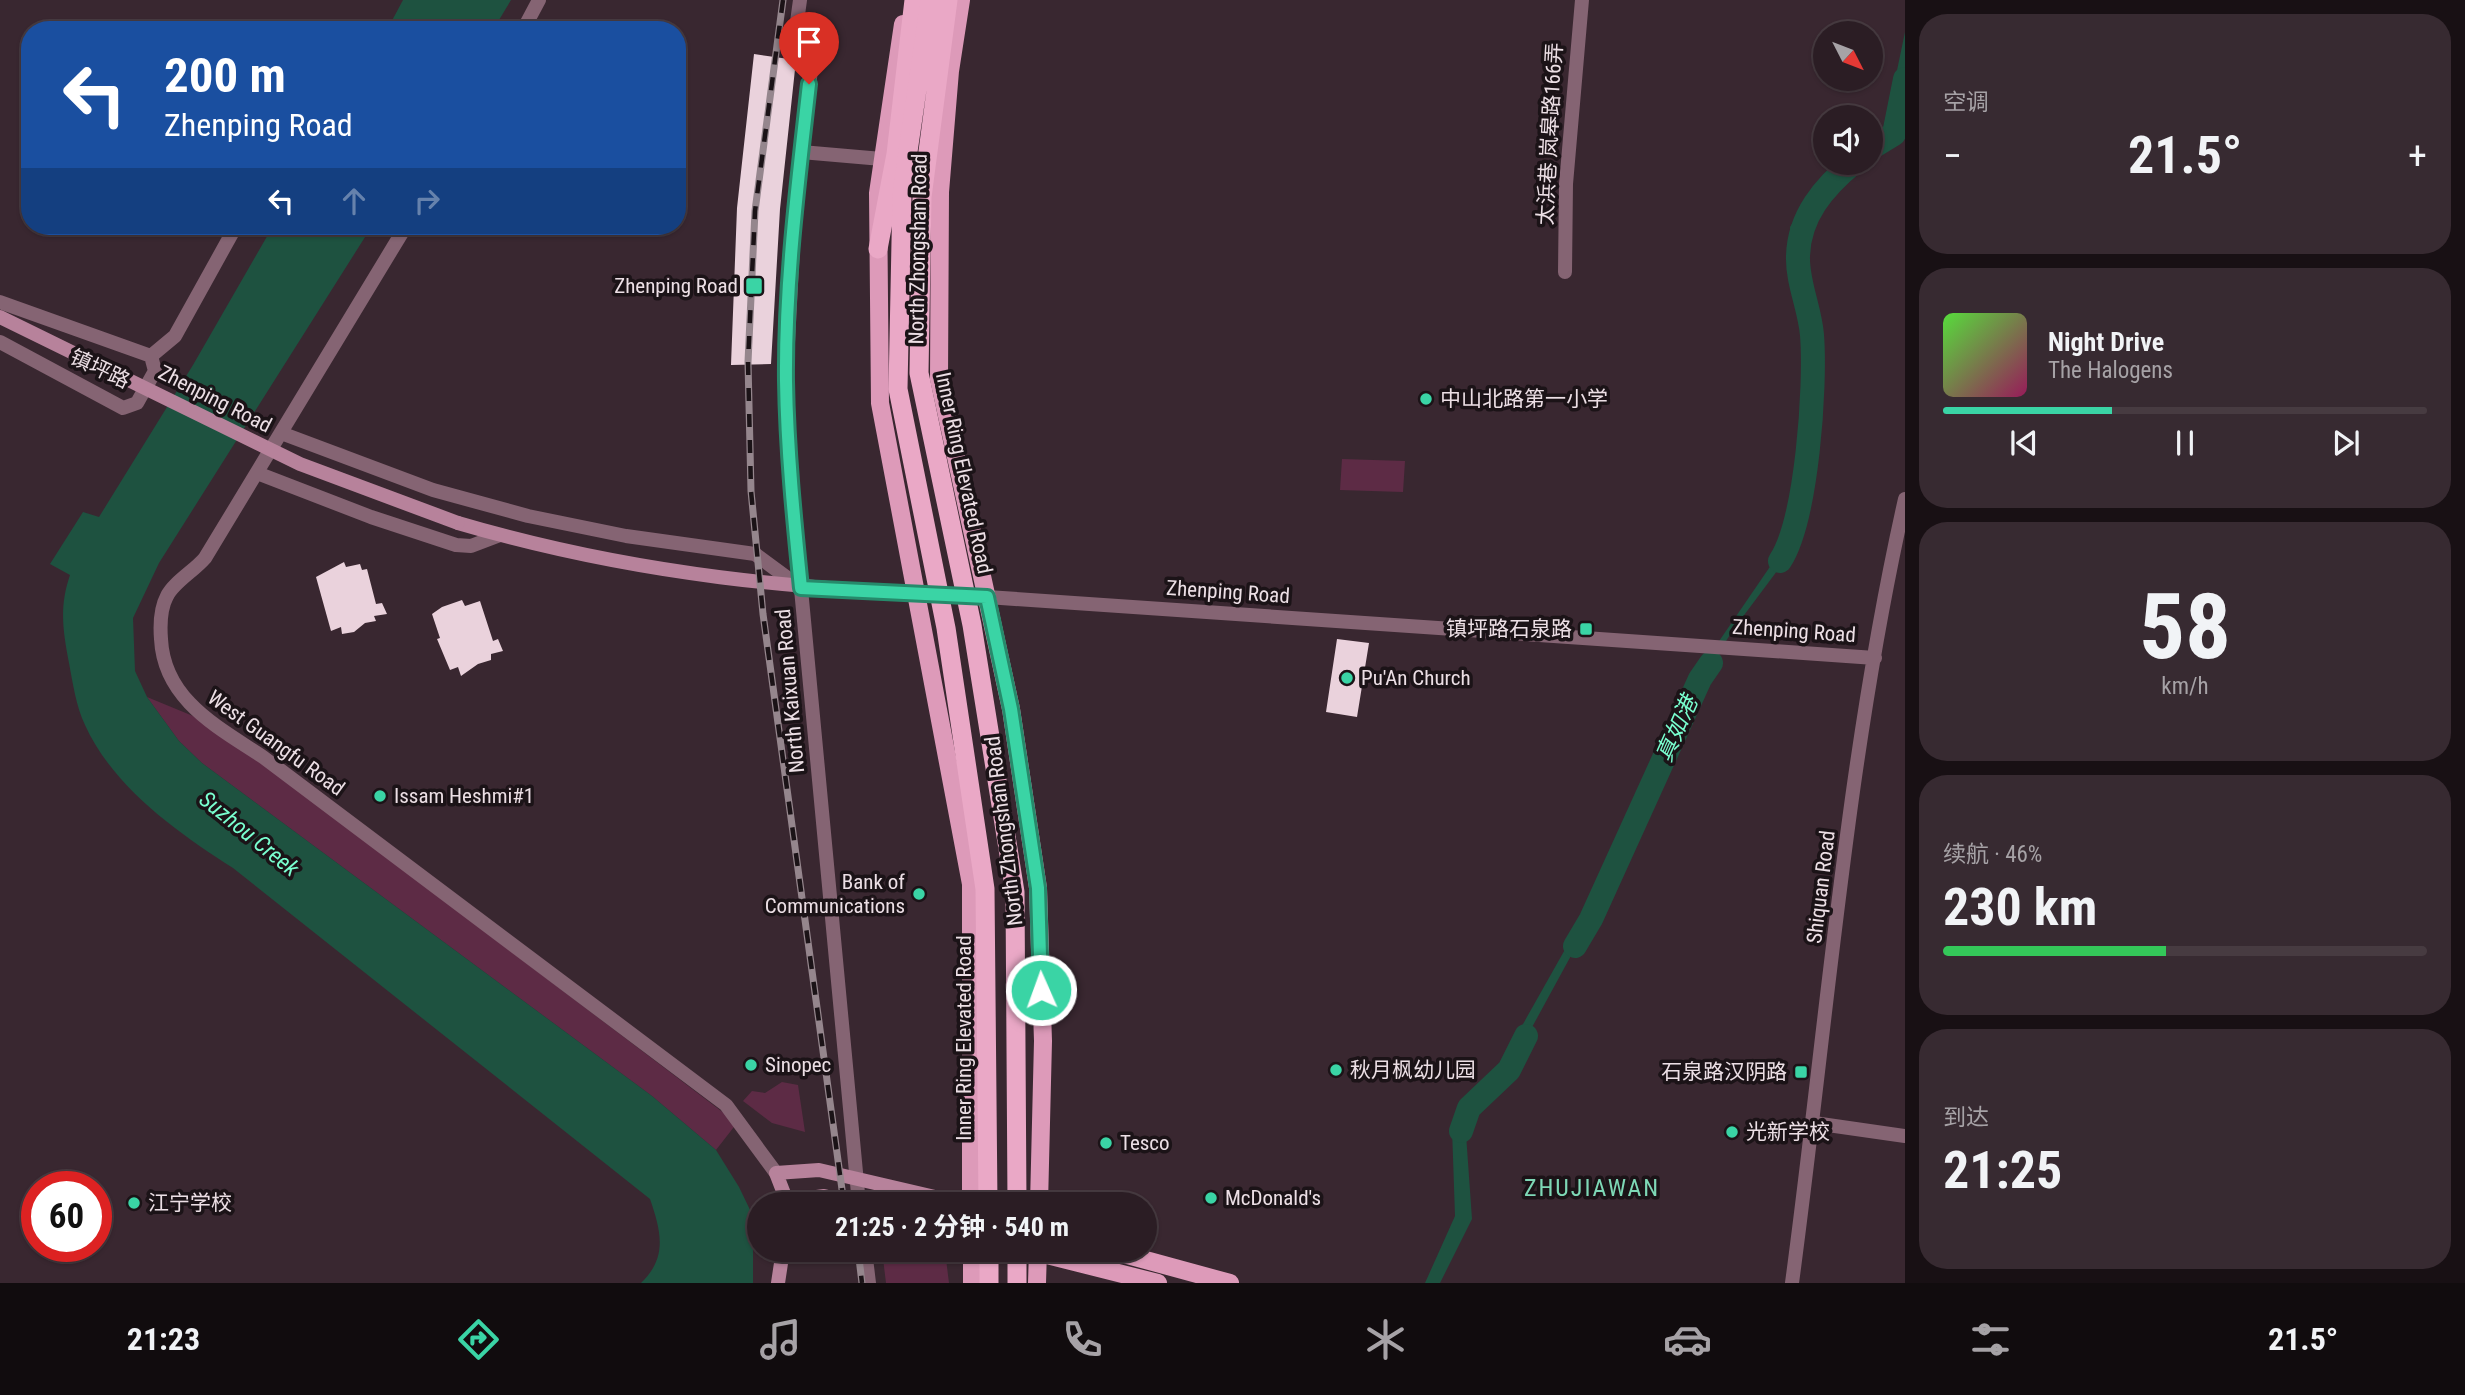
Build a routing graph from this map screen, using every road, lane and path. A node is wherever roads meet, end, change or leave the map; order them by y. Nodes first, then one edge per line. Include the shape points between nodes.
1 (540, 0) edge
2 (800, 0) edge
3 (908, 0) edge
4 (914, 0) edge
5 (930, 0) edge
6 (948, 0) edge
7 (961, 0) edge
8 (1582, 0) edge
9 (528, 21) edge
10 (801, 152) junction
11 (889, 157) junction
12 (231, 235) edge
13 (401, 235) edge
14 (878, 249) joint
15 (1564, 272) dead end
16 (0, 302) edge
17 (0, 317) edge
18 (0, 342) edge
19 (151, 356) junction
20 (281, 433) junction
21 (257, 473) junction
22 (1905, 499) edge
23 (500, 535) junction
24 (801, 588) junction
25 (915, 594) junction
26 (987, 597) junction
27 (1875, 657) junction
28 (1814, 1123) junction
29 (1905, 1136) edge
30 (776, 1173) junction
31 (858, 1177) junction
32 (784, 1192) edge
33 (858, 1192) edge
34 (917, 1192) edge
35 (971, 1192) edge
36 (988, 1192) edge
37 (1017, 1192) edge
38 (1039, 1192) edge
39 (781, 1262) edge
40 (866, 1262) edge
41 (971, 1262) edge
42 (989, 1262) edge
43 (1017, 1262) edge
44 (1035, 1262) edge
45 (1079, 1262) edge
46 (1153, 1262) edge
47 (778, 1283) edge
48 (869, 1283) edge
49 (972, 1283) edge
50 (989, 1283) edge
51 (1017, 1283) edge
52 (1037, 1283) edge
53 (1158, 1283) edge
54 (1230, 1283) edge
55 (1792, 1283) edge

1 - 9 street
2 - 10 street, North Kaixuan Road via 794,44 812,61
3 - 11 main road, North Zhongshan Road via 894,72
4 - 11 highway
5 - 36 highway, Inner Ring Elevated Road, bridge via 902,193 898,389 946,628 985,890
6 - 37 highway, Inner Ring Elevated Road, bridge via 922,197 919,373 972,625 1014,892
7 - 26 main road, North Zhongshan Road via 940,192 939,379
8 - 15 street, 太浜巷 岚皋路166弄 via 1566,184
10 - 11 street
10 - 24 street, North Kaixuan Road via 786,380
11 - 14 highway
12 - 19 street, Zhenping Road via 175,336
13 - 20 street, West Guangfu Road
14 - 25 main road, North Zhongshan Road via 880,403
16 - 19 street, Zhenping Road
17 - 23 main road, Zhenping Road, bridge via 300,464
18 - 19 street, 镇坪路 via 123,408 137,403 155,371
20 - 21 street, West Guangfu Road
20 - 24 street via 433,490 528,516 626,536 755,554
21 - 23 street via 456,545 471,546
21 - 30 street, West Guangfu Road via 205,558 167,596 160,623 161,646 166,670 178,692 209,722 263,757 726,1105
22 - 27 street, Shiquan Road
23 - 24 main road, Zhenping Road via 622,564
24 - 25 main road, Zhenping Road
24 - 31 street, North Kaixuan Road
25 - 26 main road, Zhenping Road
25 - 35 main road, North Zhongshan Road via 971,884
26 - 27 street, Zhenping Road
26 - 38 main road, North Zhongshan Road via 1011,709 1038,888 1043,1041
27 - 28 street, Shiquan Road
28 - 29 street
28 - 55 street, Shiquan Road
30 - 31 main road via 818,1170
30 - 32 main road, West Guangfu Road
31 - 33 street, North Kaixuan Road
31 - 34 main road
39 - 47 main road
40 - 48 street
41 - 49 main road
42 - 50 highway
43 - 51 highway
44 - 52 main road
45 - 53 main road
46 - 54 main road

